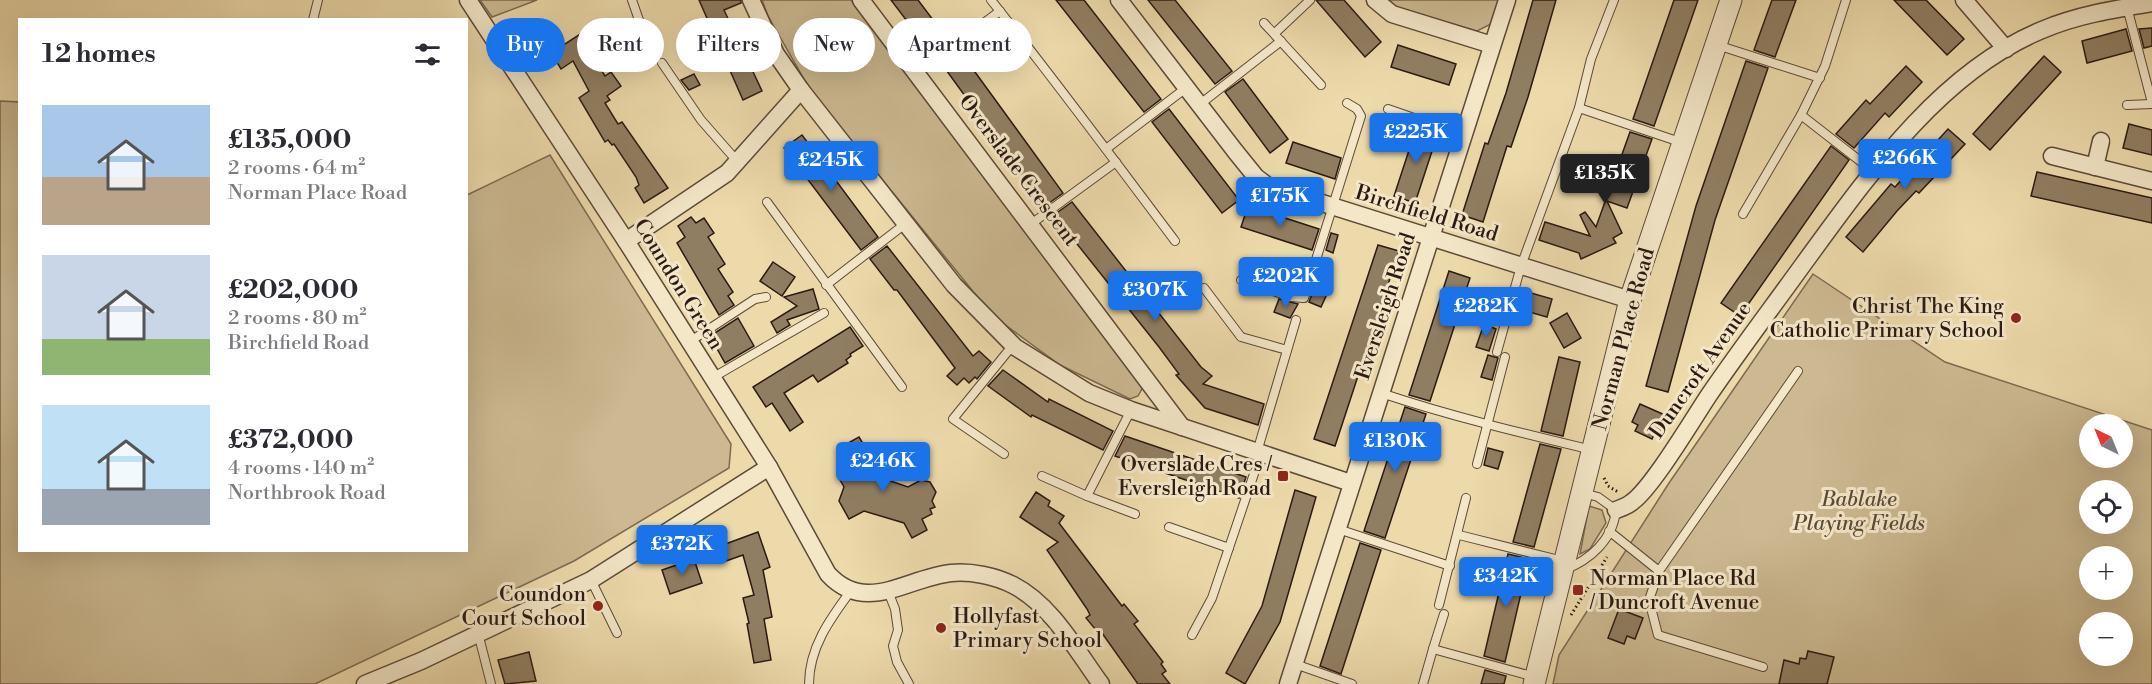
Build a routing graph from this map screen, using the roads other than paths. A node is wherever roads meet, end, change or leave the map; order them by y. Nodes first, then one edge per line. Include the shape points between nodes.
1 (318, 0) edge
2 (468, 0) edge
3 (632, 0) edge
4 (752, 0) edge
5 (861, 0) edge
6 (991, 0) edge
7 (1119, 0) edge
8 (1310, 0) edge
9 (1375, 0) edge
10 (1507, 0) edge
11 (1614, 0) edge
12 (1731, 0) edge
13 (1846, 0) edge
14 (1964, 0) edge
15 (2152, 3) edge
16 (2131, 4) edge
17 (1000, 11) junction
18 (314, 18) edge
19 (638, 18) edge
20 (1264, 23) dead end
21 (1275, 33) junction
22 (1281, 41) junction
23 (1492, 45) junction
24 (1717, 45) junction
25 (2006, 49) junction
26 (664, 66) edge
27 (918, 73) junction
28 (1820, 78) junction
29 (1321, 85) dead end
30 (1186, 87) junction
31 (801, 90) junction
32 (1347, 103) dead end
33 (2152, 103) edge
34 (1199, 105) junction
35 (2127, 105) dead end
36 (1579, 108) junction
37 (1388, 110) dead end
38 (1801, 115) junction
39 (1463, 135) junction
40 (2101, 141) dead end
41 (1683, 143) junction
42 (1106, 149) junction
43 (2052, 156) dead end
44 (737, 161) junction
45 (1116, 162) junction
46 (2095, 167) junction
47 (1873, 171) junction
48 (2152, 181) edge
49 (767, 202) dead end
50 (1333, 207) junction
51 (1743, 214) dead end
52 (905, 224) junction
53 (1032, 224) junction
54 (1431, 239) junction
55 (626, 241) junction
56 (1175, 241) dead end
57 (1521, 266) junction
58 (1241, 280) dead end
59 (826, 285) junction
60 (1204, 288) dead end
61 (765, 297) dead end
62 (1630, 300) junction
63 (824, 313) dead end
64 (1296, 320) dead end
65 (689, 342) junction
66 (1013, 345) junction
67 (1287, 350) junction
68 (1798, 371) dead end
69 (711, 378) junction
70 (902, 387) dead end
71 (1381, 393) junction
72 (1131, 410) junction
73 (1487, 425) junction
74 (1182, 427) junction
75 (1593, 450) junction
76 (1259, 453) junction
77 (1004, 454) dead end
78 (1477, 464) dead end
79 (769, 467) junction
80 (1042, 476) dead end
81 (1351, 483) junction
82 (1582, 493) junction
83 (1087, 496) junction
84 (1466, 498) dead end
85 (1616, 510) junction
86 (1135, 514) dead end
87 (1169, 527) dead end
88 (1338, 529) junction
89 (1609, 531) junction
90 (1459, 535) junction
91 (1229, 548) junction
92 (1450, 566) junction
93 (1564, 566) junction
94 (1659, 571) junction
95 (591, 580) junction
96 (888, 591) junction
97 (850, 592) junction
98 (1439, 604) dead end
99 (1444, 614) dead end
100 (478, 633) junction
101 (617, 633) dead end
102 (1192, 635) dead end
103 (1432, 649) junction
104 (1295, 664) junction
105 (1764, 667) dead end
106 (1535, 680) edge
107 (365, 684) edge
108 (490, 684) edge
109 (809, 684) edge
110 (909, 684) edge
111 (1101, 684) edge
112 (1288, 684) edge
113 (1352, 684) edge
114 (1423, 684) edge

1 - 18 lane
2 - 55 street, Coundon Green
3 - 19 lane
4 - 31 street via 776,54
5 - 27 street, Overslade Crescent
6 - 17 lane
7 - 30 street, Birchfield Road
8 - 21 lane
9 - 23 street via 1392,14
10 - 23 street, Eversleigh Road
11 - 36 lane via 1591,59
12 - 24 street, Norman Place Road
13 - 28 lane
14 - 25 street
15 - 16 street, Duncroft Avenue
16 - 25 street, Duncroft Avenue via 2041,30
16 - 33 lane
17 - 27 lane
17 - 42 lane
20 - 21 lane
21 - 22 lane
22 - 29 lane
22 - 34 lane
23 - 39 street, Eversleigh Road
24 - 28 lane
24 - 41 street, Norman Place Road
25 - 47 street, Duncroft Avenue via 1929,108
26 - 44 lane via 701,120
27 - 53 street, Overslade Crescent
28 - 38 lane
30 - 34 street, Birchfield Road
30 - 42 lane
31 - 44 street
31 - 52 street
32 - 50 lane via 1361,116
33 - 35 lane
34 - 50 street, Birchfield Road via 1256,177 1268,186
36 - 41 lane
36 - 57 lane
37 - 39 lane
38 - 47 lane
38 - 51 lane
39 - 54 street, Eversleigh Road
40 - 46 street
41 - 62 street, Norman Place Road
42 - 45 lane
43 - 46 street
44 - 55 street via 712,185
45 - 53 lane
45 - 56 lane
46 - 48 street
47 - 85 street, Duncroft Avenue via 1634,502
49 - 59 lane
50 - 54 street, Birchfield Road
50 - 58 lane via 1304,297 1291,297
52 - 59 lane
52 - 66 street via 970,305
53 - 74 street, Overslade Crescent
54 - 57 street, Birchfield Road
54 - 71 street, Eversleigh Road
55 - 65 street, Coundon Green
57 - 62 street, Birchfield Road
57 - 73 lane
59 - 70 lane
60 - 67 lane via 1241,337
61 - 65 lane via 755,299
62 - 75 street, Norman Place Road
63 - 69 lane
64 - 67 lane
65 - 69 street, Coundon Green
66 - 72 street via 1089,393
66 - 77 lane via 953,419
67 - 76 lane
68 - 94 lane
69 - 79 street, Coundon Green
71 - 73 lane
71 - 81 street, Eversleigh Road
72 - 74 street
72 - 83 lane
73 - 75 lane
73 - 78 lane
74 - 76 street
75 - 82 street, Norman Place Road
76 - 81 street
76 - 91 lane
79 - 95 street
79 - 97 street, Coundon Green via 828,574
80 - 83 lane
81 - 88 street, Eversleigh Road
82 - 85 lane via 1598,497
82 - 93 street, Norman Place Road
83 - 86 lane
84 - 90 lane
85 - 89 lane
87 - 91 lane
88 - 92 lane
88 - 104 street, Eversleigh Road
89 - 93 lane via 1584,562
89 - 94 lane
90 - 92 lane
90 - 93 lane
91 - 102 lane via 1212,598
92 - 98 lane
93 - 106 street, Norman Place Road
94 - 105 lane via 1650,600 1658,635
95 - 100 street
95 - 101 lane
96 - 97 street
96 - 110 lane via 898,630 893,646
96 - 111 street via 953,573 996,578 1015,586 1047,612
97 - 109 lane via 811,657
99 - 103 lane
100 - 107 street
100 - 108 lane
103 - 106 lane
103 - 114 lane
104 - 112 street, Eversleigh Road
104 - 113 lane

